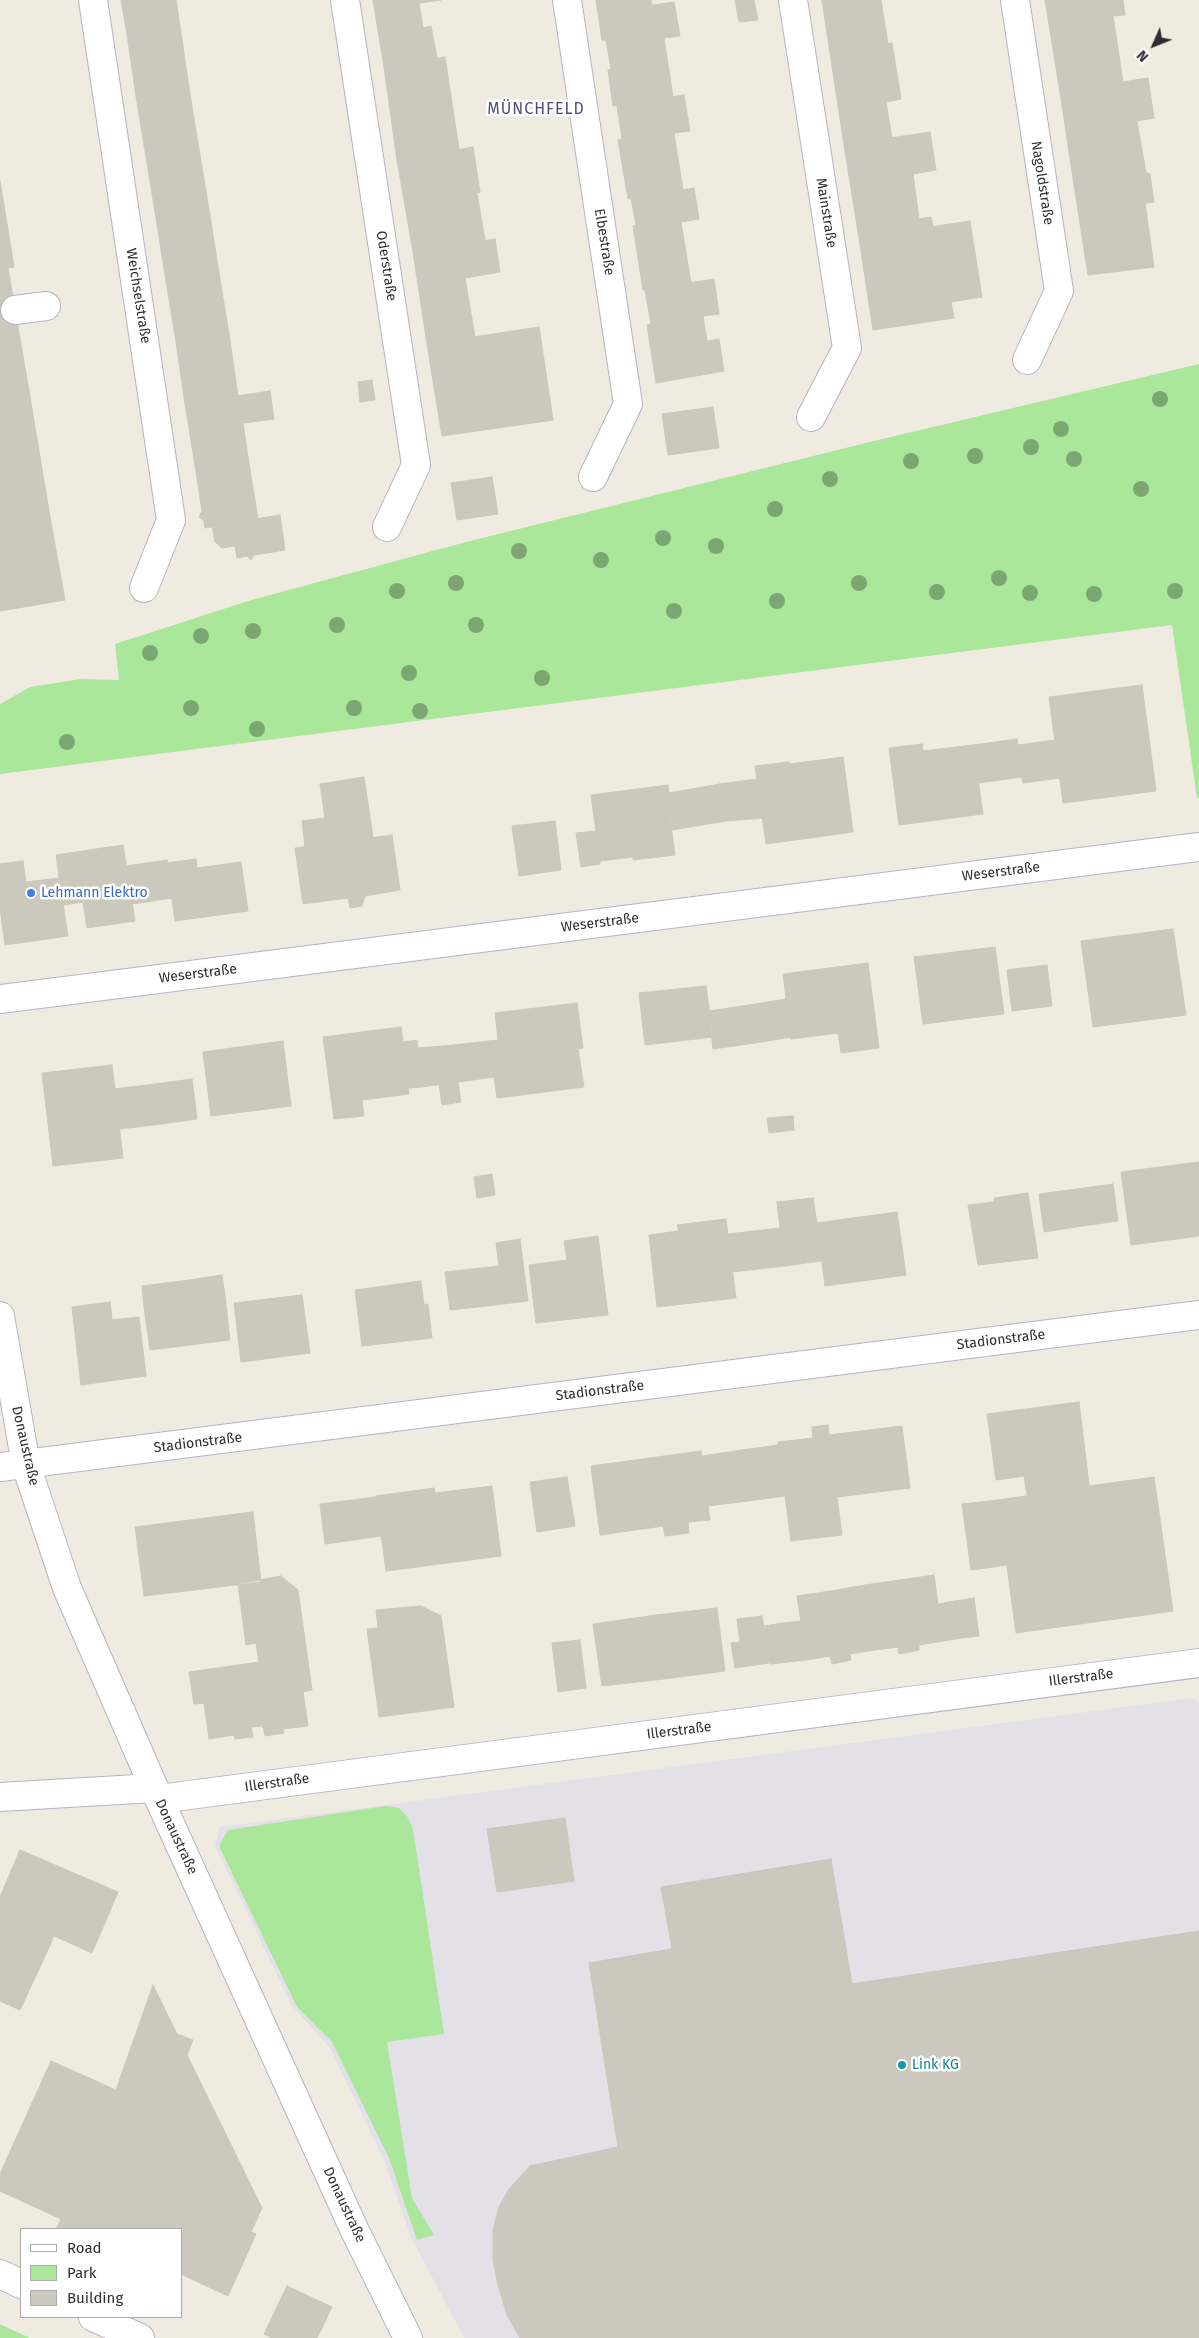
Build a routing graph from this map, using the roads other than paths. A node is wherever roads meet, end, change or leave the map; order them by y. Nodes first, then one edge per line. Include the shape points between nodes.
1 (93, 0) edge
2 (344, 0) edge
3 (567, 0) edge
4 (792, 0) edge
5 (1015, 0) edge
6 (46, 306) dead end
7 (15, 310) dead end
8 (1027, 360) dead end
9 (810, 417) dead end
10 (593, 476) dead end
11 (387, 527) dead end
12 (144, 588) dead end
13 (1199, 847) edge
14 (0, 999) edge
15 (1199, 1315) edge
16 (0, 1316) edge
17 (13, 1466) edge
18 (1199, 1663) edge
19 (157, 1793) junction
20 (0, 1797) edge
21 (0, 2274) edge
22 (20, 2284) edge
23 (95, 2318) edge
24 (140, 2338) edge
25 (408, 2338) edge

1 - 12 street, Weichselstraße via 172,520
2 - 11 street, Oderstraße via 416,465
3 - 10 street, Elbestraße via 628,404
4 - 9 street, Mainstraße via 847,348
5 - 8 street, Nagoldstraße via 1058,291
6 - 7 street
13 - 14 street, Weserstraße
15 - 17 street, Stadionstraße
16 - 17 street, Donaustraße
17 - 19 street, Donaustraße
18 - 19 street, Illerstraße
19 - 20 street, Illerstraße
19 - 25 street, Donaustraße via 354,2229
21 - 22 street
23 - 24 street

